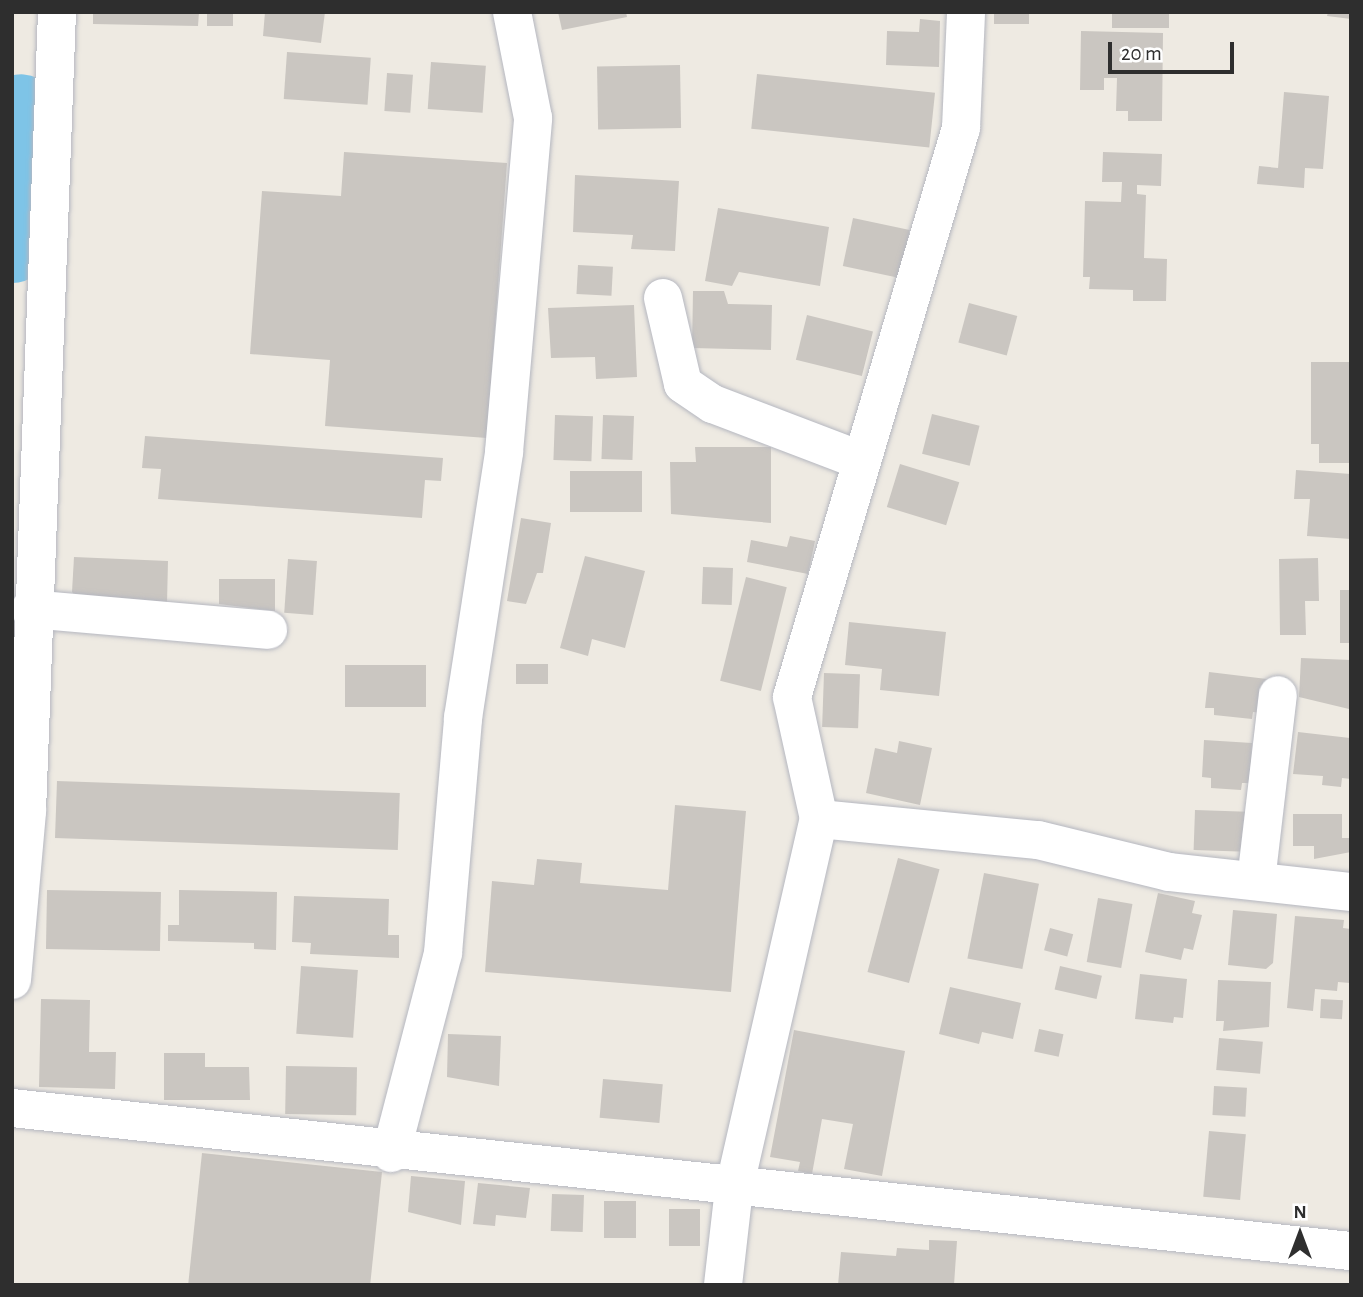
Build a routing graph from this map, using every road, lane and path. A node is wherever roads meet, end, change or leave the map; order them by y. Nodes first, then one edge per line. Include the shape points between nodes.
1 (57, 12) edge
2 (512, 12) edge
3 (966, 12) edge
4 (663, 298) dead end
5 (860, 460) junction
6 (30, 609) junction
7 (268, 629) dead end
8 (1278, 695) dead end
9 (819, 819) junction
10 (1256, 881) junction
11 (1351, 892) edge
12 (12, 980) edge
13 (12, 1108) edge
14 (391, 1153) junction
15 (734, 1189) junction
16 (1351, 1251) edge
17 (723, 1285) edge

1 - 6 street via 54,210
2 - 14 street via 533,118 504,452 463,718 443,953
3 - 5 street via 961,128
4 - 5 street via 683,384 713,404
5 - 9 street via 792,697
6 - 7 street
6 - 12 street via 27,811
8 - 10 street
9 - 10 street via 1038,840 1169,872
9 - 15 street
10 - 11 street
13 - 14 street
14 - 15 street
15 - 16 street
15 - 17 street

